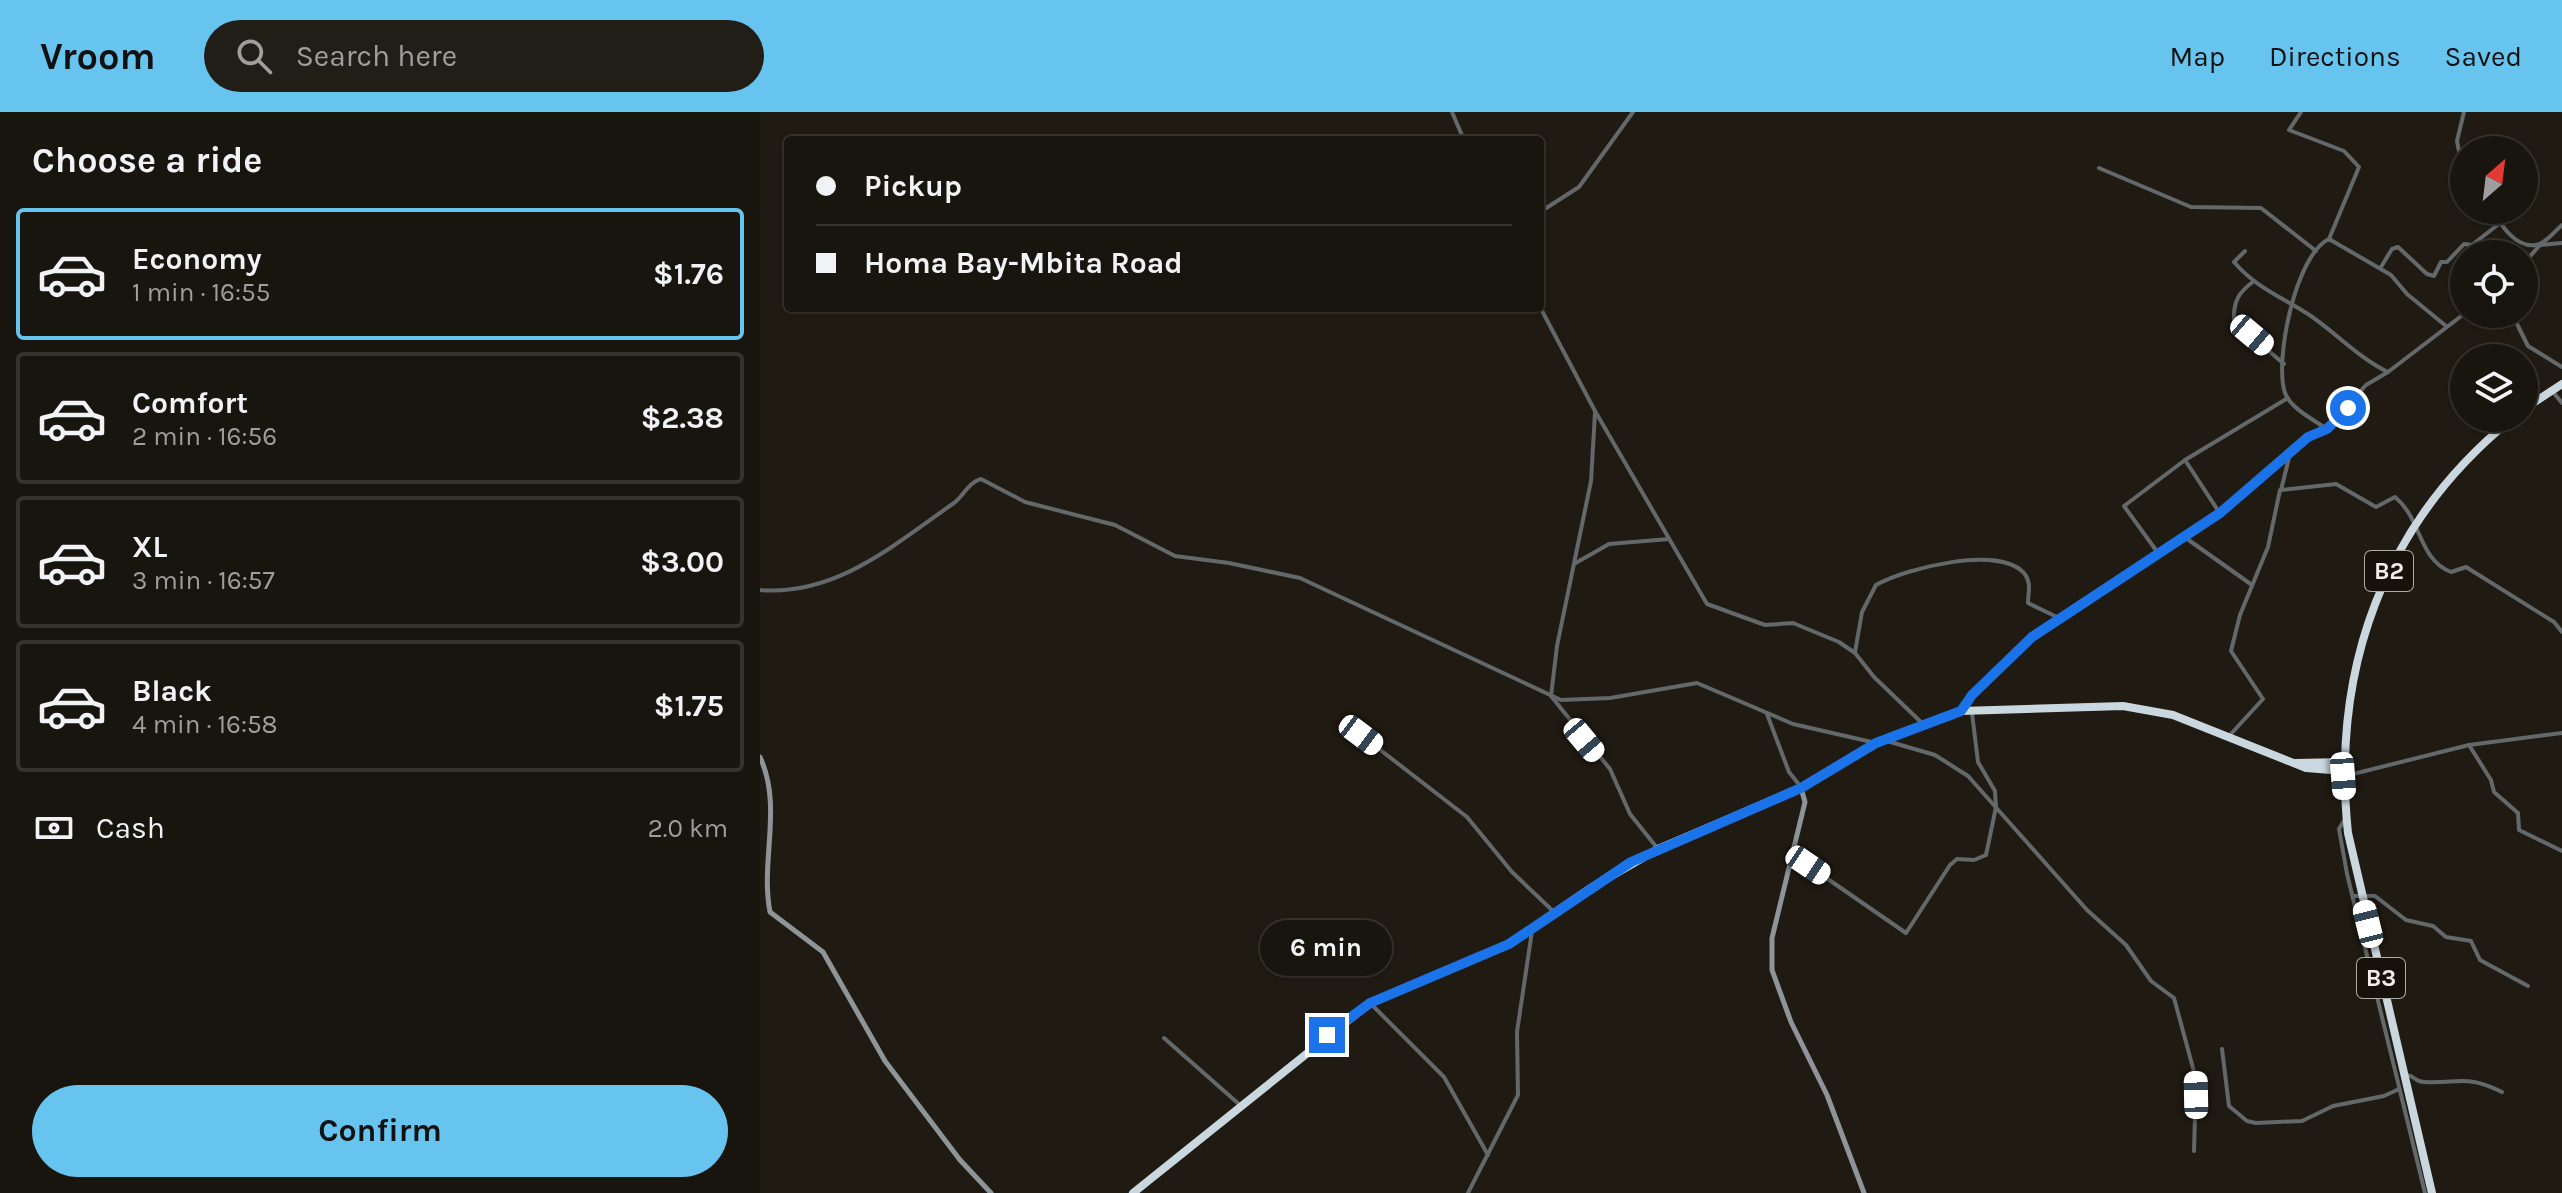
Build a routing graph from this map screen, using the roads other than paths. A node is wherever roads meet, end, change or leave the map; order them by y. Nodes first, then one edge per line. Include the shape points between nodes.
1 (1452, 112) edge
2 (1633, 112) edge
3 (2301, 112) edge
4 (2464, 112) edge
5 (1462, 136) edge
6 (2458, 136) edge
7 (2099, 168) dead end
8 (1544, 209) edge
9 (2499, 224) edge
10 (2500, 224) edge
11 (2562, 225) edge
12 (2329, 239) junction
13 (2562, 243) edge
14 (2540, 245) junction
15 (2538, 247) edge
16 (2245, 251) dead end
17 (2316, 251) junction
18 (2381, 267) junction
19 (2254, 281) junction
20 (2293, 306) junction
21 (1543, 312) edge
22 (2450, 325) edge
23 (2447, 327) junction
24 (2519, 328) edge
25 (2284, 364) junction
26 (2562, 367) edge
27 (2388, 372) junction
28 (2562, 384) edge
29 (2551, 390) junction
30 (2288, 398) junction
31 (2538, 399) edge
32 (2562, 403) edge
33 (1595, 411) junction
34 (2327, 429) junction
35 (2498, 432) edge
36 (2289, 456) junction
37 (2185, 460) junction
38 (2281, 490) junction
39 (2220, 513) junction
40 (2417, 522) junction
41 (2183, 536) junction
42 (1669, 539) junction
43 (2158, 553) junction
44 (1574, 564) junction
45 (2252, 585) junction
46 (760, 590) edge
47 (2059, 618) junction
48 (2562, 632) edge
49 (1855, 653) junction
50 (1551, 696) junction
51 (1961, 711) junction
52 (1972, 713) junction
53 (1767, 714) junction
54 (1923, 724) junction
55 (2562, 726) edge
56 (2560, 734) edge
57 (1361, 735) dead end
58 (2229, 737) junction
59 (1880, 741) junction
60 (2469, 745) junction
61 (760, 757) edge
62 (2344, 770) junction
63 (1801, 788) junction
64 (1996, 807) junction
65 (1658, 849) junction
66 (2562, 851) edge
67 (1792, 854) junction
68 (2357, 895) junction
69 (1555, 914) junction
70 (1532, 931) junction
71 (2378, 985) junction
72 (2528, 986) dead end
73 (1370, 1003) junction
74 (1164, 1038) dead end
75 (2222, 1049) dead end
76 (2404, 1075) junction
77 (2397, 1090) junction
78 (2502, 1092) dead end
79 (1240, 1105) junction
80 (2194, 1151) dead end
81 (1488, 1155) junction
82 (991, 1193) edge
83 (1133, 1193) edge
84 (1468, 1193) edge
85 (1864, 1193) edge
86 (2425, 1193) edge
87 (2432, 1193) edge

1 - 5 street
2 - 8 street via 1579,187
3 - 12 street via 2289,130 2344,151 2359,167
4 - 6 street
7 - 17 street via 2191,207 2261,208
9 - 18 street via 2441,262 2434,276 2398,247
10 - 14 street via 2505,233
11 - 14 street
12 - 17 street
12 - 18 street
13 - 14 street
14 - 15 street
16 - 19 street via 2234,262
17 - 20 street
18 - 23 street
19 - 20 street
19 - 25 street via 2234,303 2234,321
20 - 25 street via 2284,328
20 - 27 street
21 - 33 street
22 - 23 street
23 - 27 street
24 - 26 street via 2528,346
25 - 30 street
27 - 34 street via 2366,385
28 - 29 highway
29 - 31 highway
29 - 32 street
30 - 34 street
30 - 37 street
33 - 42 street
33 - 44 street via 1591,481
34 - 36 street via 2308,437
35 - 40 highway, B2 via 2450,478
36 - 38 street
36 - 39 street
37 - 39 street
37 - 43 street via 2124,506
38 - 40 street via 2336,484 2376,507 2395,497
38 - 45 street via 2268,547
39 - 41 street
40 - 48 street via 2434,562 2451,572 2466,567
40 - 62 highway, B2 via 2379,592 2359,649 2346,719
41 - 43 street
41 - 45 street
42 - 44 street via 1609,544
42 - 49 street via 1707,604 1765,625 1793,623
43 - 47 street
44 - 50 street
45 - 58 street via 2231,651 2263,699
46 - 50 street via 787,590 851,574 981,479 1025,502 1115,525 1175,556 1290,574
47 - 49 street via 2028,603 2029,581 2023,573 2010,562 1988,557 1876,585 1862,612
47 - 51 street via 2007,658
49 - 54 street
50 - 53 street via 1580,701 1697,683
50 - 65 street via 1610,769 1630,814
51 - 52 highway
51 - 54 highway
52 - 58 highway via 2123,706 2173,715
52 - 64 street via 1978,762 1995,791
53 - 59 street
53 - 63 street via 1789,772
54 - 59 highway
55 - 56 street
56 - 60 street
57 - 69 street via 1467,817
58 - 62 highway via 2313,769
59 - 63 highway
59 - 64 street via 1950,762
60 - 62 street
60 - 66 street via 2494,792 2518,813 2519,830
61 - 82 street via 770,777 770,912 823,952 885,1061
62 - 68 highway, B3
63 - 65 highway
63 - 67 street via 1805,802
64 - 67 street via 1986,855 1950,865 1906,933
64 - 80 street via 2095,918 2126,945 2151,981 2174,998 2196,1079
65 - 69 highway
67 - 85 street via 1772,938 1774,981 1827,1095
68 - 71 highway, B3
68 - 72 street via 2379,898 2406,920 2433,926 2446,937 2471,941 2480,960
69 - 70 highway
70 - 73 highway via 1483,958
70 - 81 street via 1517,1032 1520,1086
71 - 76 highway, B3
71 - 77 street
73 - 79 highway
73 - 81 street via 1444,1077
74 - 79 street
75 - 77 street via 2229,1106 2247,1121 2302,1121 2333,1106
76 - 78 street via 2419,1082 2477,1081
76 - 87 highway, B3
77 - 86 street
79 - 83 highway
81 - 84 street

